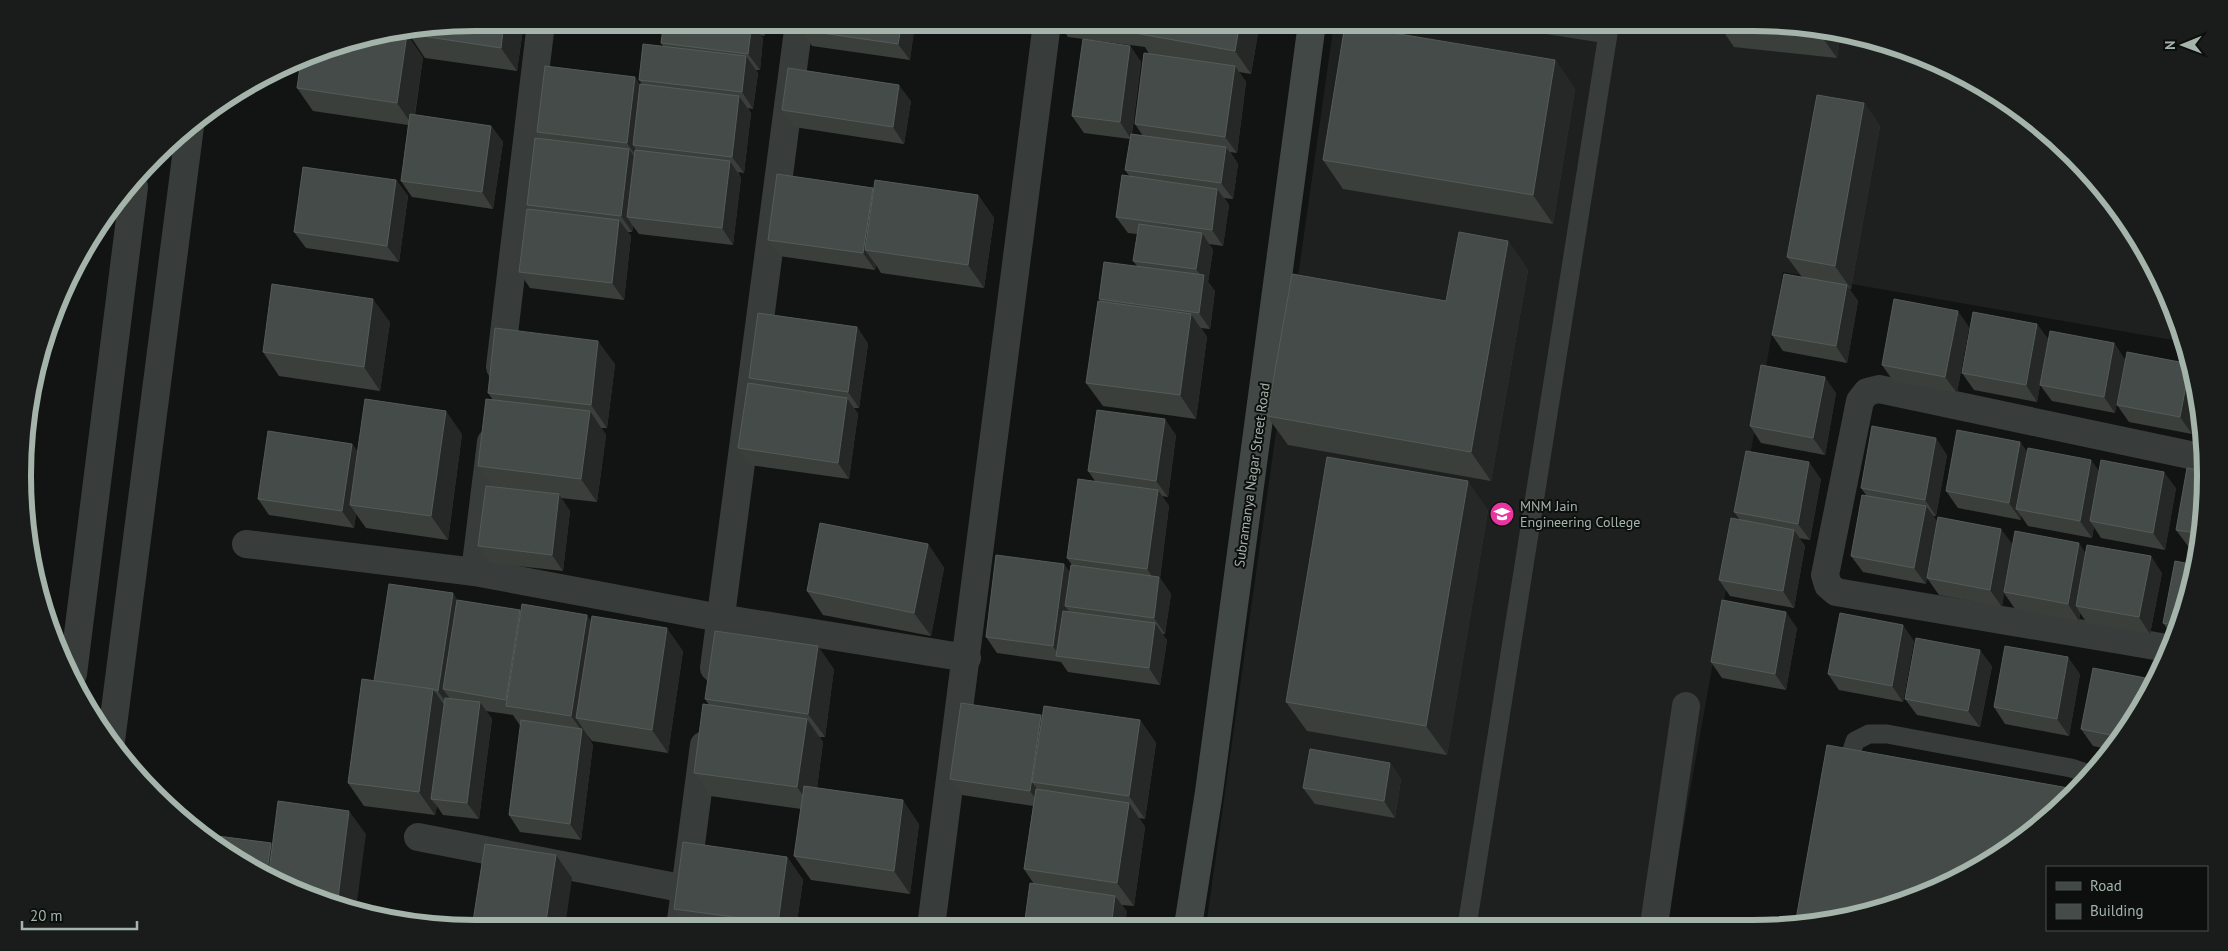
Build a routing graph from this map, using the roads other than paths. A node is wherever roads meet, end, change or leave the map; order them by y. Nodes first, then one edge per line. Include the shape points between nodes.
1 (540, 31) edge
2 (798, 31) edge
3 (1046, 31) edge
4 (1311, 31) edge
5 (1590, 31) edge
6 (189, 136) edge
7 (133, 192) edge
8 (2196, 456) edge
9 (246, 544) dead end
10 (476, 572) junction
11 (720, 618) junction
12 (2162, 647) edge
13 (967, 658) junction
14 (74, 666) edge
15 (710, 696) edge
16 (1686, 706) dead end
17 (707, 725) edge
18 (112, 731) edge
19 (2083, 772) edge
20 (1840, 794) edge
21 (418, 837) dead end
22 (686, 889) junction
23 (681, 920) edge
24 (932, 920) edge
25 (1189, 920) edge
26 (1468, 920) edge
27 (1655, 920) edge

1 - 10 street
2 - 11 street
3 - 13 street
4 - 25 street, Subramanya Nagar Street Road via 1212,772
5 - 26 lane via 1608,34
6 - 18 street
7 - 14 street
8 - 12 street via 1879,389 1867,392 1860,401 1825,575 1828,585 1836,592
9 - 10 street
10 - 11 street
11 - 13 street
11 - 15 street
13 - 24 street
16 - 27 street
17 - 22 street
19 - 20 lane via 1907,737 1870,734 1855,741
21 - 22 street
22 - 23 street

